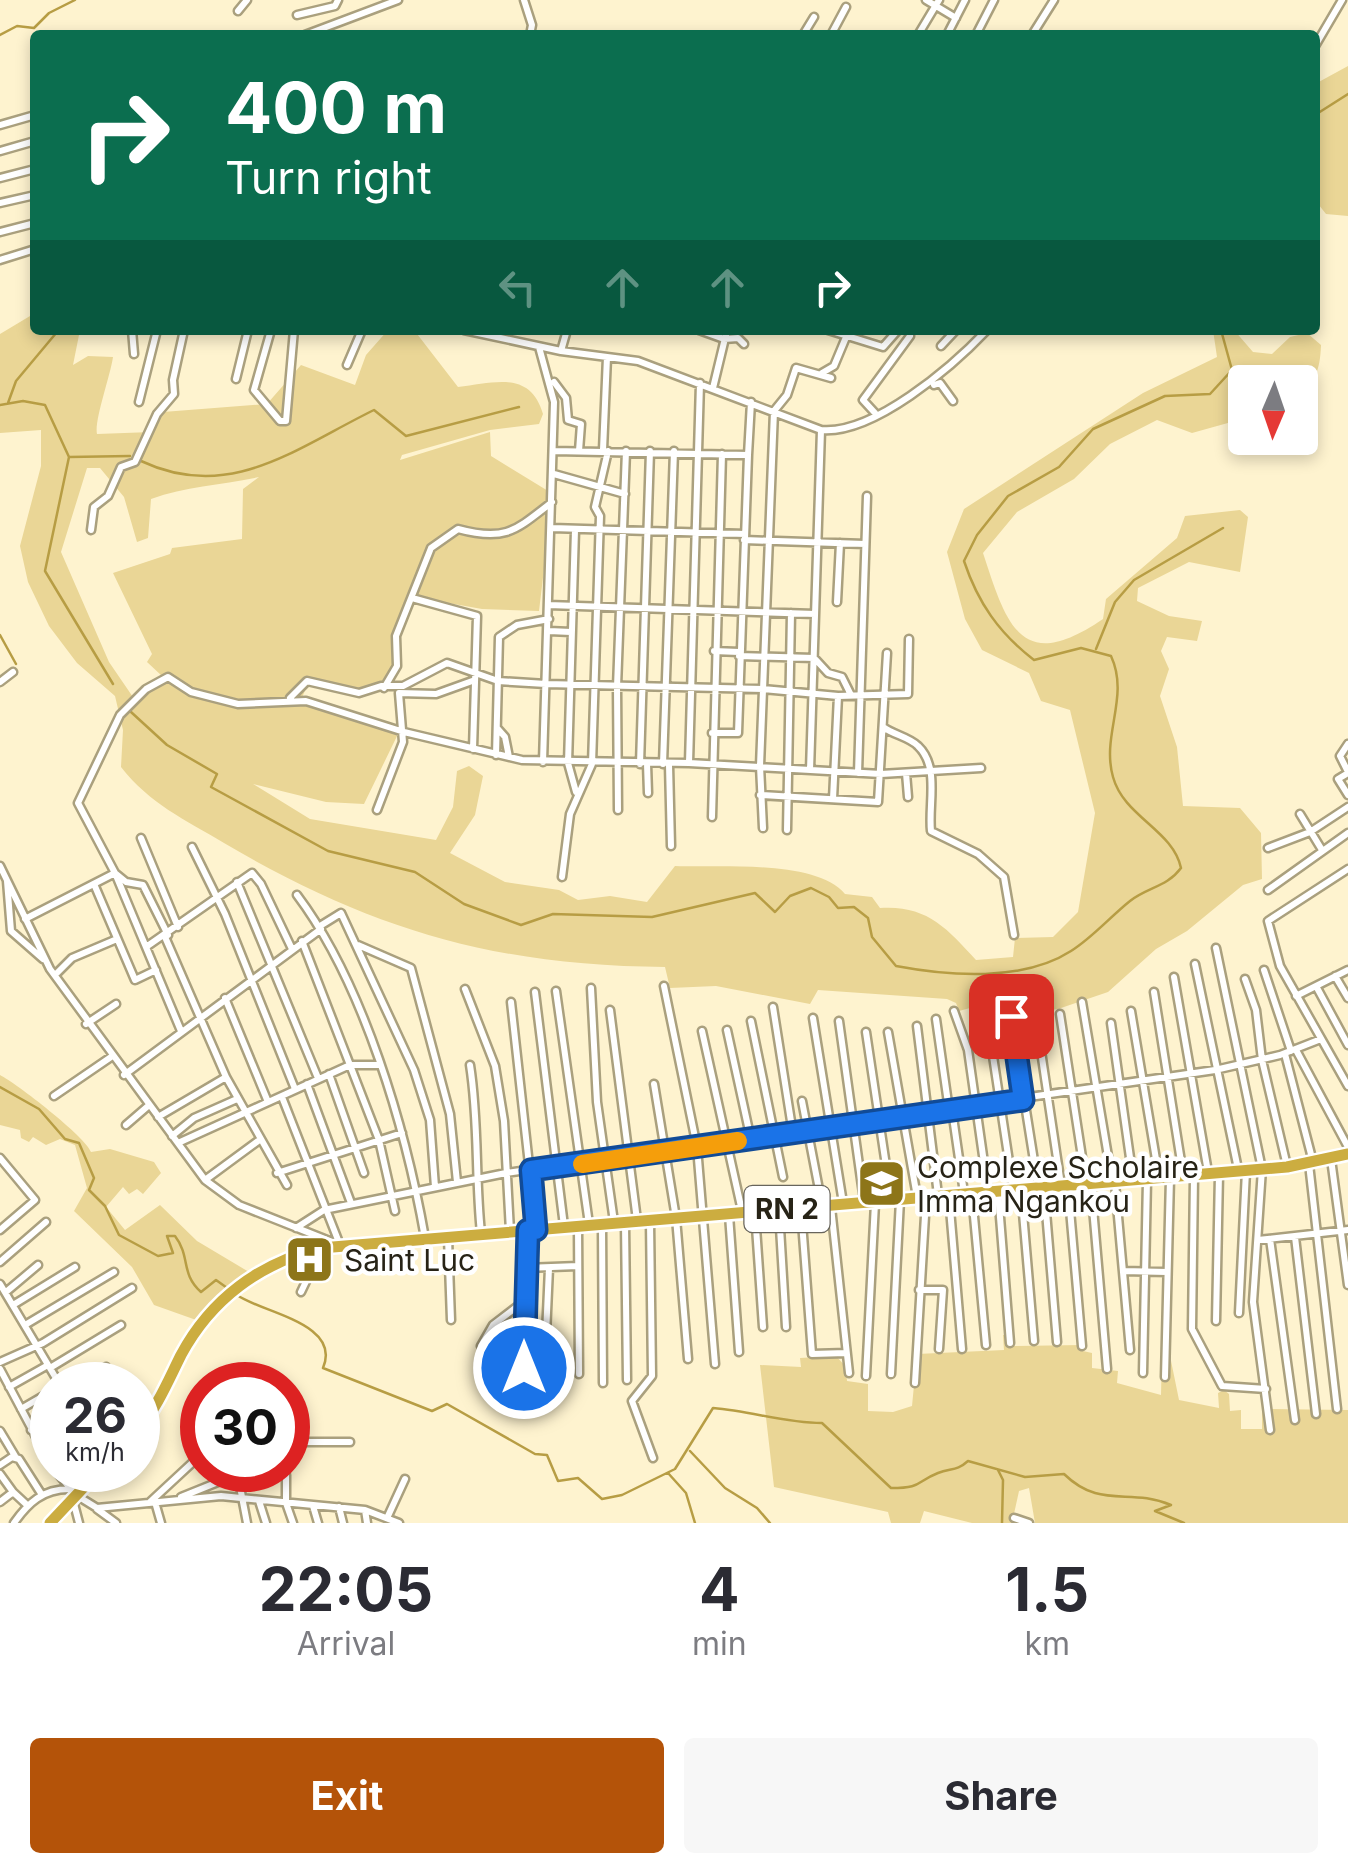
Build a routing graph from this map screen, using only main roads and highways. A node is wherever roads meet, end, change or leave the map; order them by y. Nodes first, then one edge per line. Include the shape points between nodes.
1 (1348, 1151) edge
2 (160, 1391) edge
3 (75, 1492) edge
4 (54, 1520) edge

1 - 2 highway, RN 2 via 1288,1167 322,1248 280,1261 232,1292 190,1338
3 - 4 highway

